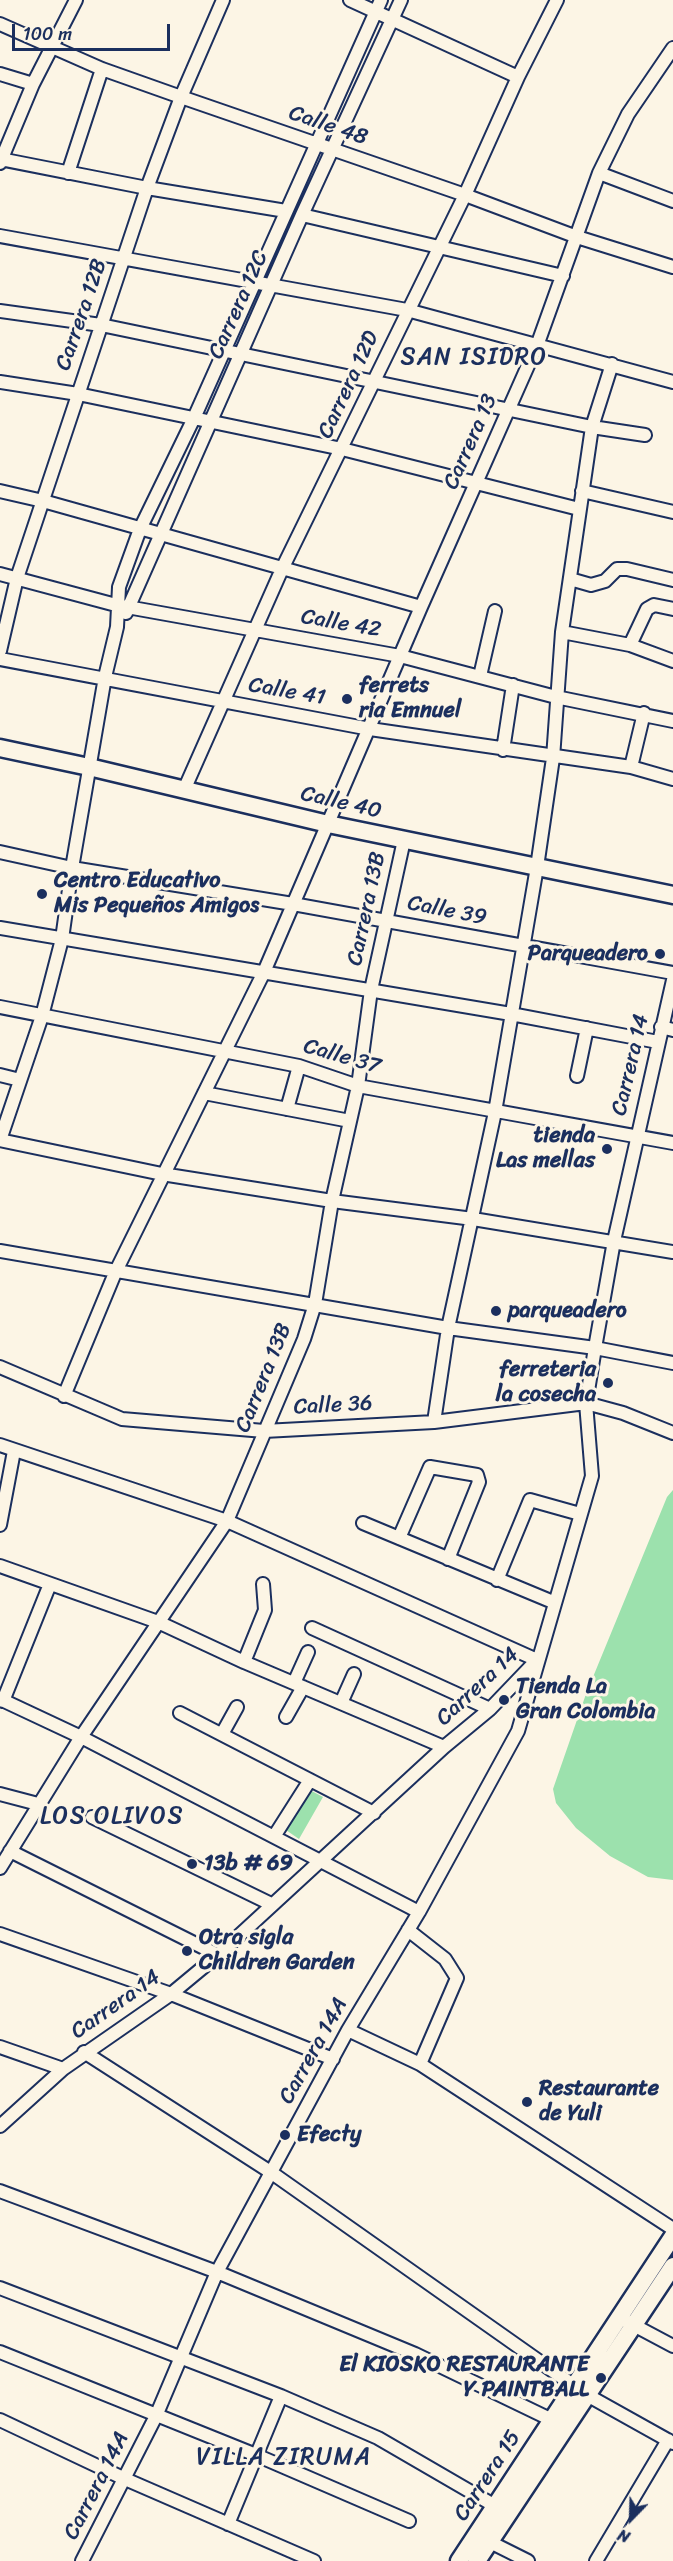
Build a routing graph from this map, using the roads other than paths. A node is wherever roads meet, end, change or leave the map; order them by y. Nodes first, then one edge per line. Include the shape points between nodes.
1 (76, 0) edge
2 (223, 0) edge
3 (350, 0) edge
4 (401, 0) edge
5 (557, 0) edge
6 (378, 6) edge
7 (394, 18) junction
8 (0, 24) edge
9 (52, 46) junction
10 (673, 48) edge
11 (102, 69) junction
12 (0, 74) edge
13 (518, 77) junction
14 (33, 84) junction
15 (181, 97) junction
16 (316, 145) junction
17 (332, 150) junction
18 (0, 160) edge
19 (68, 173) junction
20 (599, 173) junction
21 (147, 188) junction
22 (465, 195) junction
23 (673, 201) edge
24 (286, 210) junction
25 (302, 215) junction
26 (0, 236) edge
27 (577, 237) junction
28 (439, 246) junction
29 (123, 259) junction
30 (673, 267) edge
31 (563, 276) junction
32 (256, 281) junction
33 (272, 284) junction
34 (407, 309) junction
35 (0, 311) edge
36 (101, 325) junction
37 (538, 343) junction
38 (222, 352) junction
39 (239, 356) junction
40 (612, 364) junction
41 (0, 382) edge
42 (373, 382) junction
43 (673, 382) edge
44 (78, 394) junction
45 (508, 410) junction
46 (194, 418) junction
47 (211, 420) junction
48 (592, 428) junction
49 (645, 435) dead end
50 (342, 449) junction
51 (477, 482) junction
52 (0, 491) edge
53 (582, 491) junction
54 (43, 501) junction
55 (579, 509) junction
56 (673, 512) edge
57 (140, 529) junction
58 (160, 534) junction
59 (282, 569) junction
60 (0, 574) edge
61 (17, 578) junction
62 (570, 579) junction
63 (673, 580) edge
64 (116, 605) junction
65 (130, 607) junction
66 (421, 607) junction
67 (673, 609) edge
68 (495, 611) dead end
69 (117, 627) junction
70 (253, 630) junction
71 (562, 632) junction
72 (630, 645) junction
73 (0, 651) edge
74 (400, 656) junction
75 (0, 659) edge
76 (673, 661) edge
77 (480, 676) junction
78 (105, 677) junction
79 (513, 685) junction
80 (556, 697) junction
81 (224, 702) junction
82 (644, 714) junction
83 (673, 721) edge
84 (370, 729) junction
85 (0, 748) edge
86 (503, 750) junction
87 (553, 758) junction
88 (89, 766) junction
89 (632, 767) junction
90 (673, 779) edge
91 (184, 790) junction
92 (328, 824) junction
93 (404, 840) junction
94 (0, 852) edge
95 (537, 867) junction
96 (72, 868) junction
97 (673, 895) edge
98 (293, 904) junction
99 (387, 921) junction
100 (0, 928) edge
101 (62, 939) junction
102 (523, 947) junction
103 (264, 972) junction
104 (673, 973) edge
105 (673, 980) edge
106 (371, 990) junction
107 (0, 1007) edge
108 (511, 1014) junction
109 (42, 1016) junction
110 (587, 1028) junction
111 (667, 1028) edge
112 (658, 1042) junction
113 (225, 1052) junction
114 (299, 1066) junction
115 (0, 1075) edge
116 (577, 1076) dead end
117 (20, 1080) junction
118 (358, 1086) junction
119 (204, 1093) junction
120 (287, 1109) junction
121 (495, 1112) junction
122 (350, 1121) junction
123 (636, 1136) junction
124 (0, 1140) edge
125 (673, 1143) edge
126 (162, 1174) junction
127 (332, 1201) junction
128 (472, 1219) junction
129 (614, 1241) junction
130 (0, 1251) edge
131 (673, 1252) edge
132 (115, 1273) junction
133 (315, 1304) junction
134 (448, 1328) junction
135 (595, 1348) junction
136 (673, 1363) edge
137 (0, 1367) edge
138 (64, 1396) junction
139 (586, 1403) junction
140 (434, 1422) junction
141 (264, 1431) junction
142 (673, 1433) edge
143 (0, 1445) edge
144 (14, 1451) junction
145 (580, 1514) junction
146 (227, 1521) junction
147 (363, 1523) dead end
148 (0, 1525) edge
149 (399, 1538) junction
150 (448, 1559) junction
151 (0, 1566) edge
152 (497, 1580) junction
153 (50, 1584) junction
154 (263, 1584) dead end
155 (554, 1602) junction
156 (158, 1622) junction
157 (312, 1628) dead end
158 (308, 1652) dead end
159 (537, 1660) junction
160 (244, 1662) junction
161 (354, 1674) dead end
162 (298, 1685) junction
163 (1, 1700) edge
164 (341, 1703) junction
165 (237, 1707) dead end
166 (490, 1708) junction
167 (180, 1713) dead end
168 (286, 1717) dead end
169 (222, 1734) junction
170 (81, 1737) junction
171 (444, 1747) junction
172 (310, 1780) junction
173 (0, 1794) edge
174 (38, 1804) junction
175 (374, 1813) junction
176 (92, 1817) dead end
177 (274, 1836) junction
178 (10, 1851) junction
179 (323, 1861) junction
180 (0, 1868) edge
181 (271, 1904) junction
182 (419, 1911) junction
183 (408, 1930) junction
184 (0, 1934) edge
185 (218, 1955) junction
186 (171, 1994) junction
187 (348, 2030) junction
188 (0, 2047) edge
189 (84, 2052) junction
190 (333, 2059) junction
191 (420, 2064) junction
192 (63, 2069) junction
193 (0, 2126) edge
194 (272, 2173) junction
195 (0, 2190) edge
196 (673, 2229) edge
197 (673, 2236) edge
198 (673, 2266) edge
199 (217, 2272) junction
200 (0, 2288) edge
201 (626, 2321) junction
202 (673, 2346) edge
203 (0, 2352) edge
204 (180, 2356) junction
205 (581, 2390) junction
206 (281, 2396) junction
207 (156, 2416) junction
208 (0, 2420) edge
209 (552, 2420) junction
210 (671, 2442) edge
211 (256, 2455) junction
212 (125, 2479) junction
213 (502, 2510) junction
214 (409, 2521) dead end
215 (228, 2524) junction
216 (483, 2539) junction
217 (82, 2561) edge
218 (314, 2561) edge
219 (459, 2561) edge
220 (477, 2561) edge
221 (528, 2561) edge
222 (596, 2561) edge

1 - 9 street
2 - 15 street, Carrera 12B
3 - 6 street
4 - 7 street, Carrera 12C
5 - 13 street, Carrera 12D
6 - 7 street
6 - 16 street, Carrera 12C
7 - 13 street
7 - 17 street, Carrera 12C
8 - 9 street, Calle 48
9 - 11 street, Calle 48
9 - 14 street
10 - 20 street, Carrera 13 via 628,114
11 - 15 street, Calle 48
11 - 19 street
12 - 14 street
13 - 22 street, Carrera 12D
14 - 18 street
15 - 16 street, Calle 48
15 - 21 street, Carrera 12B
16 - 17 street, Calle 48
16 - 24 street, Carrera 12C
17 - 22 street, Calle 48
17 - 25 street, Carrera 12C
18 - 19 street
19 - 21 street
20 - 23 street
20 - 27 street, Carrera 13
21 - 24 street
21 - 29 street, Carrera 12B
22 - 27 street, Calle 48
22 - 28 street, Carrera 12D
24 - 32 street, Carrera 12C
25 - 28 street
25 - 33 street, Carrera 12C
26 - 29 street
27 - 30 street, Calle 48
27 - 31 street, Carrera 13
28 - 31 street
28 - 34 street, Carrera 12D
29 - 32 street
29 - 36 street, Carrera 12B
31 - 37 street, Carrera 13
32 - 33 street
32 - 38 street, Carrera 12C
33 - 34 street
33 - 39 street, Carrera 12C
34 - 37 street
34 - 42 street, Carrera 12D
35 - 36 street
36 - 38 street
36 - 44 street, Carrera 12B
37 - 40 street
37 - 45 street, Carrera 13
38 - 39 street
38 - 46 street, Carrera 12C
39 - 42 street
39 - 47 street, Carrera 12C
40 - 43 street
40 - 48 street
41 - 44 street
42 - 45 street
42 - 50 street, Carrera 12D
44 - 46 street
44 - 54 street, Carrera 12B
45 - 48 street
45 - 51 street, Carrera 13
46 - 47 street
46 - 57 street, Carrera 12C
47 - 50 street
47 - 58 street, Carrera 12C
48 - 49 street
48 - 53 street
50 - 51 street
50 - 59 street, Carrera 12D
51 - 55 street
51 - 66 street, Carrera 13
52 - 54 street
53 - 55 street
53 - 56 street
54 - 57 street
54 - 61 street, Carrera 12B
55 - 62 street
57 - 58 street
57 - 64 street, Carrera 12C
58 - 59 street
58 - 65 street, Carrera 12C
59 - 66 street
59 - 70 street, Carrera 12D
60 - 61 street, Calle 42
61 - 64 street, Calle 42
61 - 73 street, Carrera 12B
62 - 63 street via 591,585 605,581 617,569 627,569
62 - 71 street
64 - 65 street, Calle 42
64 - 69 street, Carrera 12C
65 - 69 street, Carrera 12C
65 - 70 street, Calle 42
66 - 74 street, Carrera 13
67 - 72 street via 654,604 647,609
68 - 77 street
69 - 78 street, Carrera 12C
70 - 74 street, Calle 42
70 - 81 street, Carrera 12D
71 - 72 street
71 - 80 street
72 - 76 street
74 - 77 street, Calle 42
74 - 84 street, Carrera 13
75 - 78 street, Calle 41
77 - 79 street, Calle 42
78 - 81 street, Calle 41
78 - 88 street, Carrera 12C
79 - 80 street, Calle 42
79 - 86 street
80 - 82 street, Calle 42
80 - 87 street
81 - 84 street, Calle 41
81 - 91 street, Carrera 12D
82 - 83 street, Calle 42
82 - 89 street
84 - 86 street, Calle 41
84 - 92 street, Carrera 13
85 - 88 street, Calle 40
86 - 87 street, Calle 41
87 - 89 street, Calle 41
87 - 95 street
88 - 91 street, Calle 40
88 - 96 street, Carrera 12C
89 - 90 street, Calle 41
91 - 92 street, Calle 40
92 - 93 street, Calle 40
92 - 98 street, Carrera 13
93 - 95 street, Calle 40
93 - 99 street, Carrera 13B
94 - 96 street, Calle 39
95 - 97 street, Calle 40
95 - 102 street
96 - 98 street, Calle 39
96 - 101 street, Carrera 12C
98 - 99 street, Calle 39
98 - 103 street, Carrera 13
99 - 102 street, Calle 39
99 - 106 street, Carrera 13B
100 - 101 street
101 - 103 street
101 - 109 street, Carrera 12C
102 - 104 street, Calle 39
102 - 108 street
103 - 106 street
103 - 113 street, Carrera 13
105 - 111 street, Carrera 14
106 - 108 street
106 - 118 street, Carrera 13B
107 - 109 street, Calle 37
108 - 110 street
108 - 121 street
109 - 113 street, Calle 37
109 - 117 street, Carrera 12C
110 - 112 street
110 - 116 street
111 - 112 street, Carrera 14
112 - 123 street, Carrera 14
113 - 114 street, Calle 37
113 - 119 street, Carrera 13
114 - 118 street, Calle 37
114 - 120 street
115 - 117 street
117 - 124 street, Carrera 12C
118 - 121 street, Calle 37
118 - 122 street, Carrera 13B
119 - 120 street
119 - 126 street, Carrera 13
120 - 122 street
121 - 123 street, Calle 37
121 - 128 street
122 - 127 street, Carrera 13B
123 - 125 street, Calle 37
123 - 129 street, Carrera 14
124 - 126 street
126 - 127 street
126 - 132 street, Carrera 13
127 - 128 street
127 - 133 street, Carrera 13B
128 - 129 street
128 - 134 street
129 - 131 street
129 - 135 street, Carrera 14
130 - 132 street
132 - 133 street
132 - 138 street, Carrera 13
133 - 134 street
133 - 141 street, Carrera 13B
134 - 135 street
134 - 140 street
135 - 136 street
135 - 139 street, Carrera 14
137 - 138 street, Calle 36
138 - 141 street, Calle 36 via 122,1419
139 - 140 street, Calle 36
139 - 142 street, Calle 36
139 - 145 street, Carrera 14 via 592,1476
140 - 141 street, Calle 36
141 - 146 street, Carrera 13B
143 - 144 street
144 - 146 street
144 - 148 street
145 - 152 street via 530,1500
145 - 155 street, Carrera 14
146 - 156 street, Carrera 13B
146 - 159 street
147 - 149 street
149 - 150 street
149 - 150 street via 430,1467 477,1475 479,1482
150 - 152 street
151 - 153 street
152 - 155 street
153 - 156 street
153 - 163 street
154 - 160 street via 265,1610
155 - 159 street, Carrera 14
156 - 160 street
156 - 170 street, Carrera 13B
157 - 166 street
158 - 162 street
159 - 166 street, Carrera 14
159 - 182 street, Carrera 14A via 518,1731
160 - 162 street
161 - 164 street
162 - 164 street
162 - 168 street
163 - 170 street
164 - 171 street
165 - 169 street
166 - 171 street, Carrera 14
167 - 169 street
169 - 172 street
170 - 174 street, Carrera 13B
170 - 177 street
171 - 175 street, Carrera 14
172 - 175 street
172 - 177 street
173 - 174 street
174 - 178 street, Carrera 13B
175 - 179 street, Carrera 14
176 - 181 street
177 - 179 street
178 - 180 street, Carrera 13B
178 - 185 street
179 - 181 street, Carrera 14
179 - 182 street
181 - 185 street, Carrera 14
182 - 183 street, Carrera 14A
183 - 187 street, Carrera 14A
183 - 191 street via 445,1959 457,1978
184 - 186 street
185 - 186 street, Carrera 14
186 - 189 street, Carrera 14
186 - 190 street
187 - 190 street, Carrera 14A
187 - 191 street
188 - 192 street
189 - 192 street, Carrera 14
189 - 194 street
190 - 194 street, Carrera 14A
191 - 196 street
192 - 193 street, Carrera 14
194 - 199 street, Carrera 14A
194 - 205 street
195 - 199 street
197 - 201 street, Carrera 15
198 - 201 street, Carrera 15
199 - 204 street, Carrera 14A
199 - 209 street via 415,2354
200 - 204 street
201 - 202 street
201 - 205 street, Carrera 15
203 - 207 street
204 - 206 street
204 - 207 street, Carrera 14A
205 - 209 street, Carrera 15
205 - 210 street
205 - 213 street, Carrera 15
206 - 211 street
206 - 213 street via 378,2438
207 - 211 street
207 - 212 street, Carrera 14A
208 - 212 street
209 - 213 street, Carrera 15
210 - 222 street
211 - 214 street
211 - 215 street
212 - 215 street
212 - 217 street, Carrera 14A
213 - 216 street, Carrera 15
215 - 218 street
216 - 219 street, Carrera 15
216 - 220 street, Carrera 15
216 - 221 street

